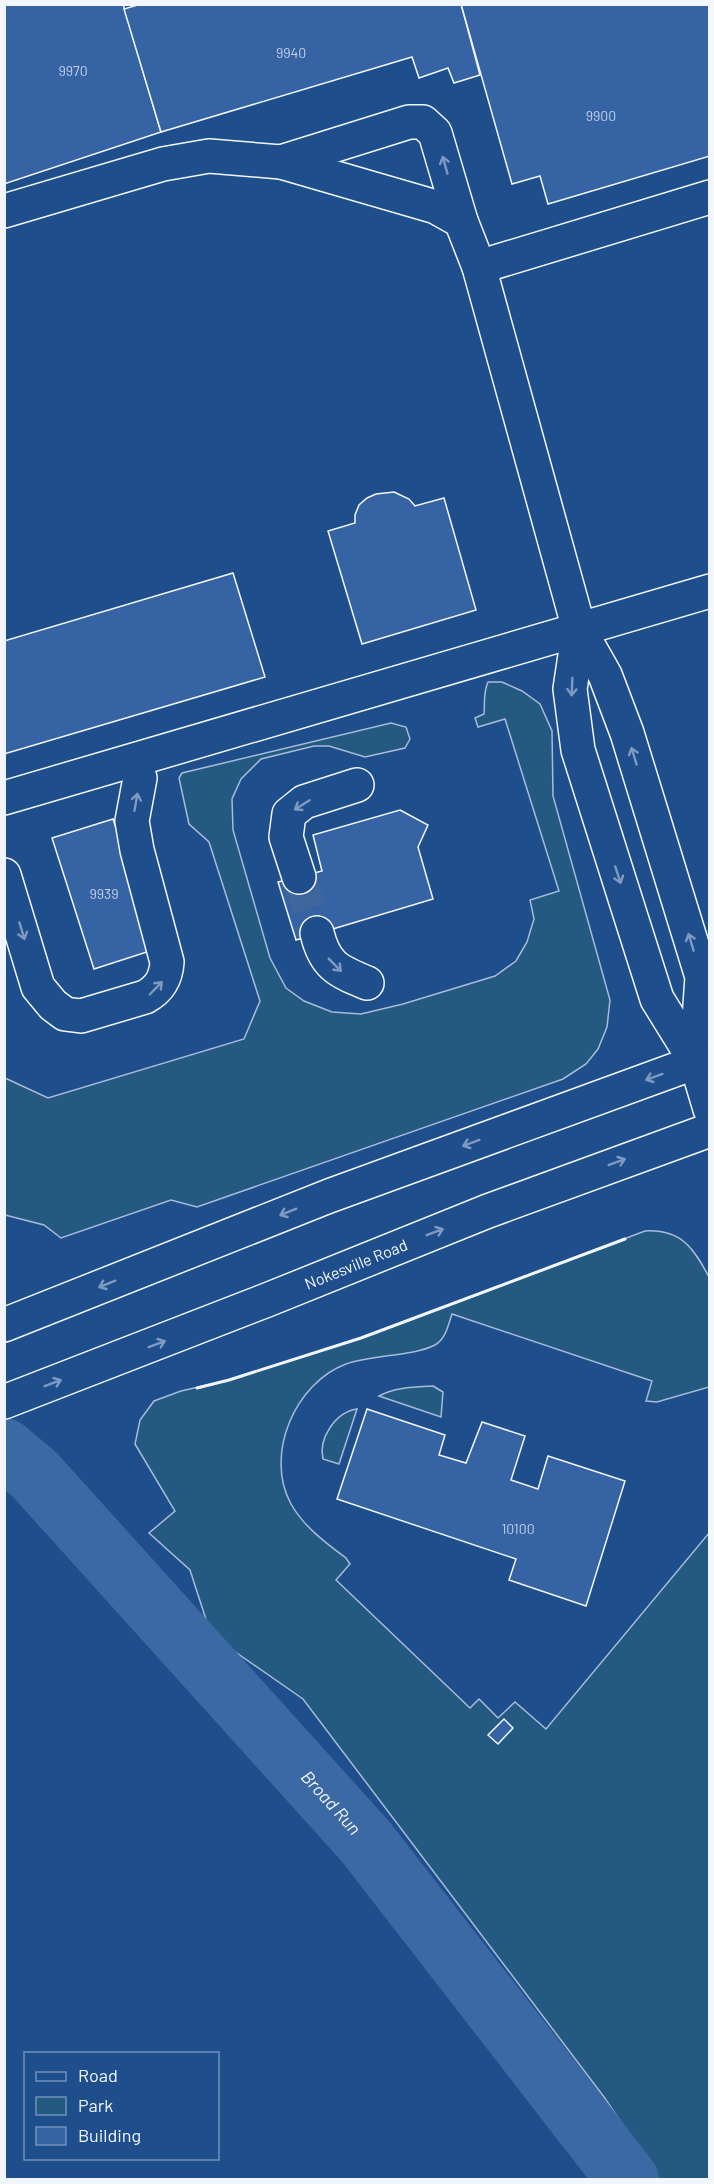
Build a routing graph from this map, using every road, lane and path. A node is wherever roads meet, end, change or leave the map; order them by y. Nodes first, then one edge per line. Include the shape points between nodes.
1 (281, 162) junction
2 (710, 197) edge
3 (4, 211) edge
4 (461, 221) junction
5 (479, 267) junction
6 (710, 591) edge
7 (579, 629) junction
8 (140, 778) dead end
9 (357, 785) dead end
10 (4, 798) edge
11 (4, 875) edge
12 (299, 877) tunnel mouth
13 (317, 933) tunnel mouth
14 (367, 983) dead end
15 (703, 1059) edge
16 (710, 1109) edge
17 (710, 1130) edge
18 (4, 1324) edge
19 (4, 1402) edge

1 - 3 main road via 209,156 163,164
1 - 4 main road via 436,207
4 -> 1 main road via 435,133 423,122 409,122
2 - 5 main road
4 - 5 main road
5 - 7 main road
6 - 7 main road
7 - 10 main road
15 -> 7 main road via 702,977 627,733 605,675
7 -> 15 main road via 570,688 578,750 657,999
11 -> 8 main road via 38,987 52,1005 64,1014 81,1016 146,998 162,984 167,962 132,821
9 -> 12 main road via 304,802 289,814 286,837
13 -> 14 main road via 321,950 338,971
15 - 16 main road
15 -> 18 main road via 329,1196
19 -> 17 main road, Nokesville Road via 488,1211

